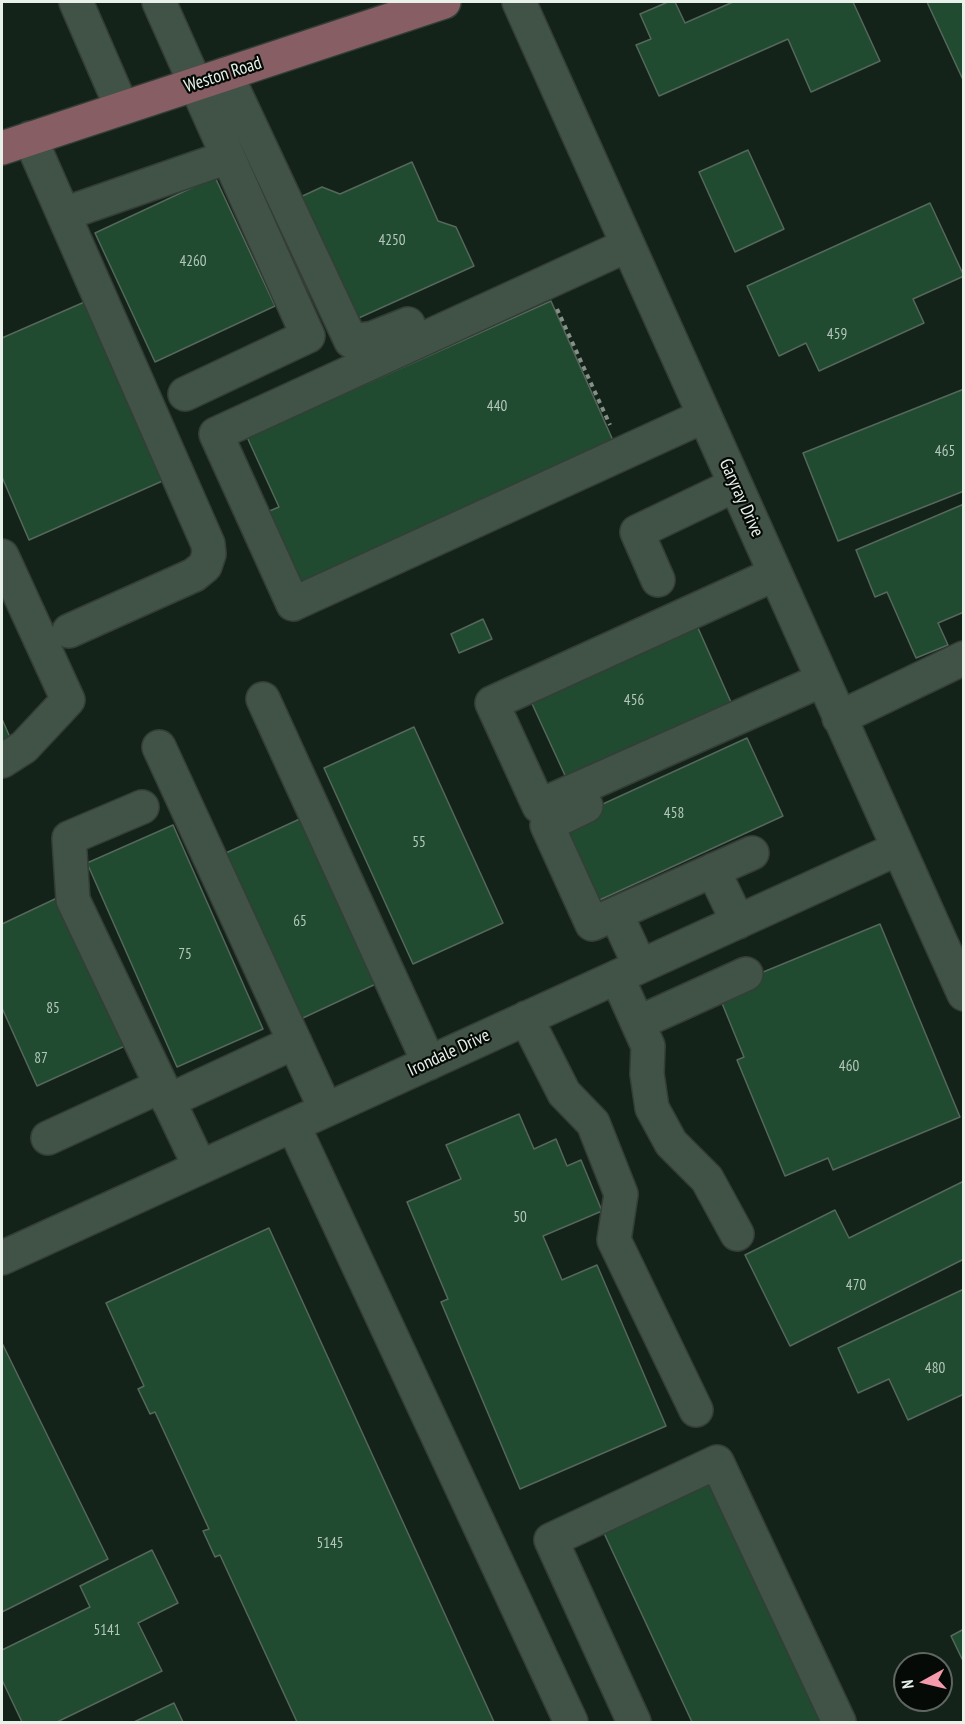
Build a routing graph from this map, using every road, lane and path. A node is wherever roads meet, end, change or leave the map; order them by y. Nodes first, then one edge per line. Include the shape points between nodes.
1 (76, 2) edge
2 (159, 2) edge
3 (444, 2) edge
4 (519, 2) edge
5 (226, 74) junction
6 (196, 84) junction
7 (122, 108) junction
8 (16, 143) edge
9 (228, 157) junction
10 (63, 214) junction
11 (624, 237) junction
12 (545, 283) junction
13 (185, 394) dead end
14 (704, 416) junction
15 (623, 453) junction
16 (735, 485) junction
17 (2, 556) edge
18 (775, 574) junction
19 (658, 580) dead end
20 (69, 631) dead end
21 (963, 658) edge
22 (822, 680) junction
23 (263, 699) dead end
24 (839, 718) junction
25 (159, 747) dead end
26 (707, 751) dead end
27 (2, 761) edge
28 (142, 807) dead end
29 (897, 849) junction
30 (752, 853) dead end
31 (713, 870) junction
32 (616, 914) junction
33 (738, 922) junction
34 (629, 972) junction
35 (746, 974) dead end
36 (963, 994) edge
37 (526, 1018) junction
38 (638, 1023) junction
39 (295, 1042) junction
40 (429, 1063) junction
41 (165, 1093) junction
42 (326, 1110) junction
43 (293, 1125) junction
44 (48, 1138) dead end
45 (200, 1167) junction
46 (737, 1234) dead end
47 (2, 1258) edge
48 (696, 1410) dead end
49 (571, 1722) edge
50 (634, 1722) edge
51 (838, 1722) edge

1 - 7 street
2 - 6 street
3 - 5 main road, Weston Road
4 - 11 street, Garyray Drive
5 - 6 main road, Weston Road
5 - 11 street via 351,341 386,334
6 - 7 main road, Weston Road
6 - 9 street
7 - 8 main road, Weston Road
8 - 10 street
9 - 10 street
9 - 13 street via 308,336
10 - 20 street via 208,544 209,554 205,566 194,575
11 - 12 street
11 - 14 street, Garyray Drive
12 - 15 path
12 - 15 street via 216,435 293,604
14 - 15 street
14 - 16 street, Garyray Drive
16 - 18 street, Garyray Drive
16 - 19 street via 637,532
17 - 27 street via 68,700 24,747
18 - 22 street, Garyray Drive
18 - 22 street via 492,703 538,806
21 - 24 street
22 - 24 street, Garyray Drive
23 - 40 street
24 - 29 street, Garyray Drive
25 - 39 street
26 - 32 street via 547,825 592,924
28 - 41 street via 69,838 73,900
29 - 33 street, Irondale Drive
29 - 36 street, Garyray Drive
30 - 31 street
31 - 32 street
31 - 33 street
32 - 34 street
33 - 34 street, Irondale Drive
34 - 37 street, Irondale Drive
34 - 38 street
35 - 38 street
37 - 40 street, Irondale Drive
37 - 48 street via 564,1093 593,1123 621,1194 614,1240
38 - 46 street via 648,1046 652,1108 671,1143 707,1179
39 - 41 street
39 - 42 street
40 - 42 street, Irondale Drive
41 - 44 street
41 - 45 street
42 - 43 street, Irondale Drive
43 - 45 street, Irondale Drive
43 - 49 street
45 - 47 street, Irondale Drive
50 - 51 street via 551,1540 717,1462

